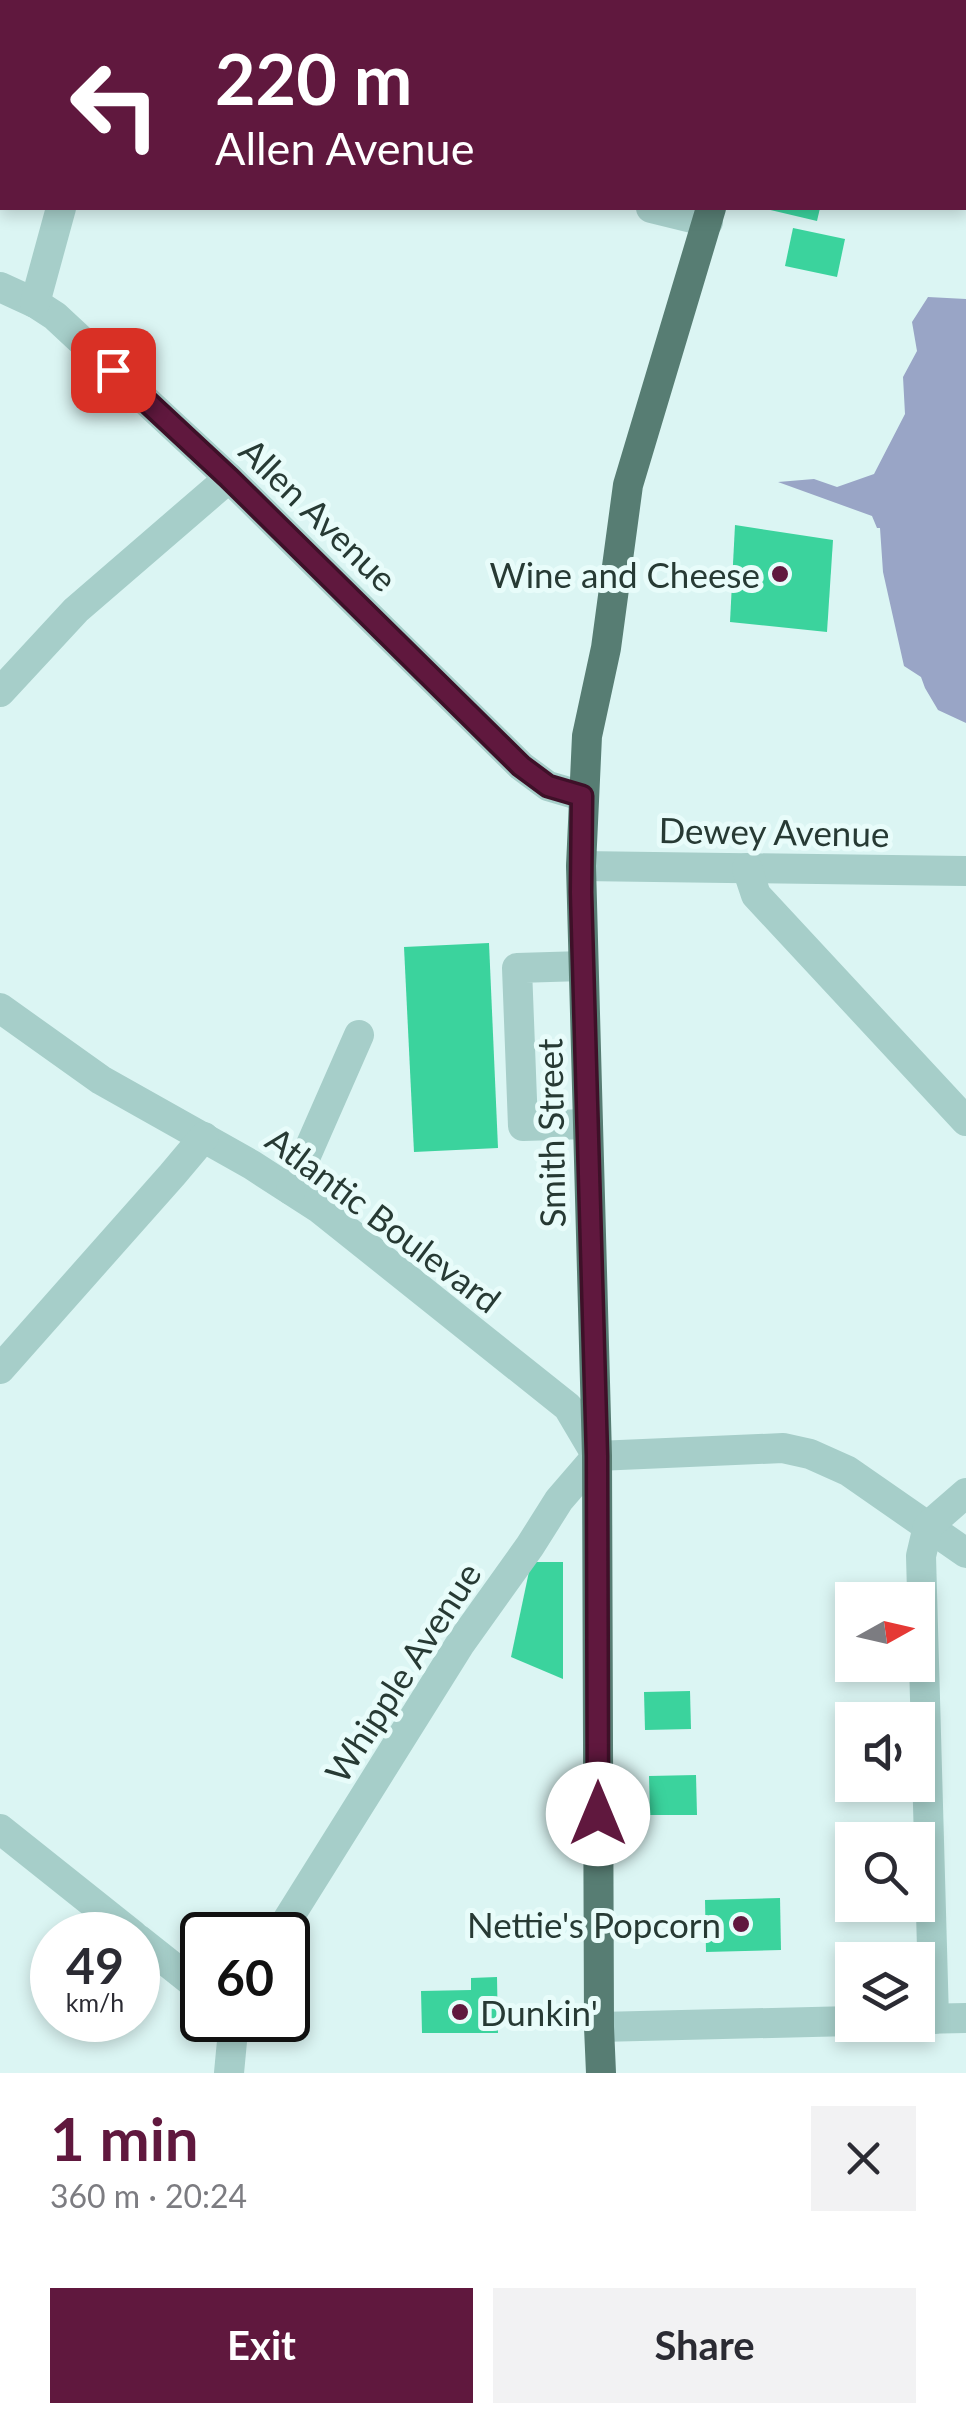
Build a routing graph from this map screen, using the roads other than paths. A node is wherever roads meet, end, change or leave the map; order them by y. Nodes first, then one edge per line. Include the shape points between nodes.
1 (60, 210) edge
2 (667, 210) edge
3 (709, 215) edge
4 (0, 287) edge
5 (35, 303) junction
6 (229, 478) junction
7 (0, 692) edge
8 (582, 796) junction
9 (581, 866) junction
10 (747, 868) junction
11 (966, 871) edge
12 (583, 966) junction
13 (0, 1008) edge
14 (359, 1035) dead end
15 (966, 1121) edge
16 (588, 1124) junction
17 (204, 1136) junction
18 (291, 1190) junction
19 (0, 1369) edge
20 (597, 1456) junction
21 (966, 1493) edge
22 (928, 1526) junction
23 (966, 1552) edge
24 (0, 1829) edge
25 (104, 1912) edge
26 (292, 1912) edge
27 (925, 1942) edge
28 (160, 1957) edge
29 (180, 1973) edge
30 (966, 2018) edge
31 (935, 2019) edge
32 (835, 2021) edge
33 (599, 2027) junction
34 (231, 2042) edge
35 (229, 2073) edge
36 (601, 2073) edge

1 - 5 street
2 - 3 street
3 - 8 main road, Smith Street via 628,485
4 - 5 street, Allen Avenue
5 - 6 street, Allen Avenue
6 - 7 street via 76,610
6 - 8 street, Allen Avenue via 521,766 548,786
8 - 9 main road, Smith Street
9 - 10 street, Dewey Avenue
9 - 12 main road, Smith Street
10 - 11 street, Dewey Avenue
10 - 15 street via 756,894
12 - 16 main road, Smith Street
12 - 16 street via 516,968 523,1126
13 - 17 street, Atlantic Boulevard via 101,1080
14 - 18 street
16 - 20 main road, Smith Street
17 - 18 street, Atlantic Boulevard
17 - 19 street
18 - 20 street, Atlantic Boulevard via 568,1408
20 - 22 street via 783,1448 848,1470
20 - 26 street, Whipple Avenue via 460,1644
20 - 33 main road, Smith Street
21 - 22 street
22 - 23 street
22 - 27 street via 921,1556
24 - 25 street
28 - 29 street
30 - 31 street
32 - 33 street
33 - 36 main road, Smith Street
34 - 35 street

